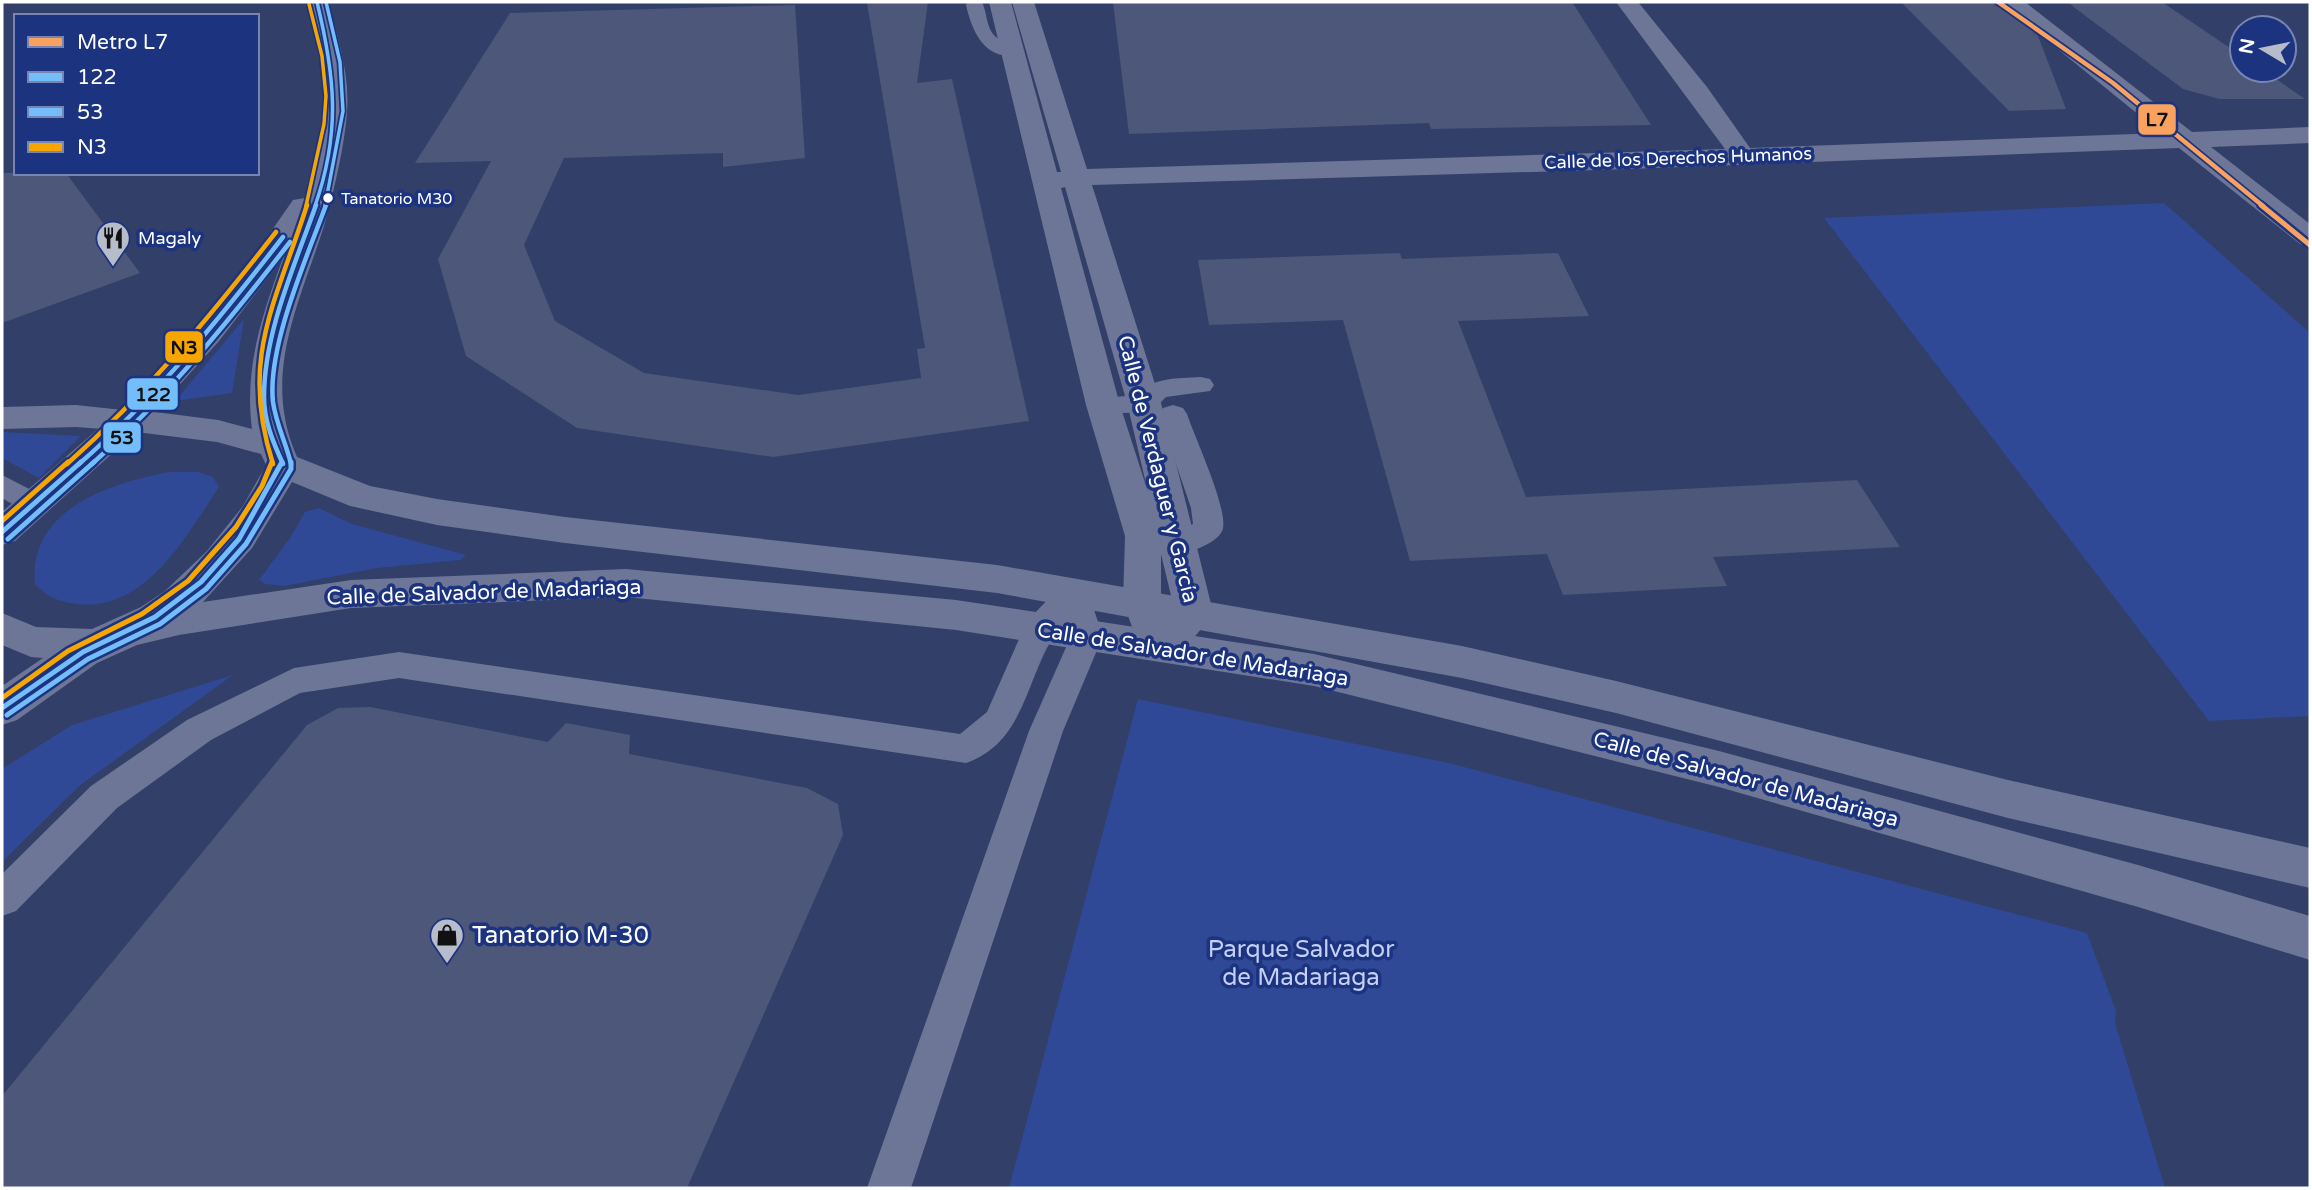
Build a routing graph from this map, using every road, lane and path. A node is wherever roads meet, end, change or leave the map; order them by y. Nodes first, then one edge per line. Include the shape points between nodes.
1 (317, 2) edge
2 (1023, 2) edge
3 (1627, 2) edge
4 (2011, 2) edge
5 (987, 3) edge
6 (2310, 135) edge
7 (2188, 140) junction
8 (1743, 157) junction
9 (1078, 177) junction
10 (319, 180) junction
11 (1046, 183) junction
12 (2310, 239) edge
13 (1201, 385) dead end
14 (1144, 402) junction
15 (1103, 405) junction
16 (1173, 414) dead end
17 (2, 418) edge
18 (130, 420) junction
19 (278, 455) junction
20 (2, 485) edge
21 (33, 503) junction
22 (2, 532) edge
23 (1178, 545) junction
24 (1074, 592) junction
25 (1142, 602) junction
26 (1194, 612) junction
27 (2, 628) edge
28 (1038, 630) junction
29 (1087, 636) junction
30 (114, 638) junction
31 (1157, 646) junction
32 (2, 708) edge
33 (2310, 868) edge
34 (2, 899) edge
35 (2310, 938) edge
36 (889, 1188) edge

1 - 10 street via 335,83 333,126
2 - 9 street, Calle de Verdaguer y García
3 - 8 street
4 - 7 street
5 - 11 street, Calle de Verdaguer y García via 1013,51
6 - 7 street, Calle de los Derechos Humanos
7 - 8 street, Calle de los Derechos Humanos
7 - 12 street
8 - 9 street, Calle de los Derechos Humanos
9 - 11 street, Calle de los Derechos Humanos
9 - 14 street, Calle de Verdaguer y García
10 - 18 street via 279,244
10 - 19 street via 312,222 274,331 263,379
11 - 15 street, Calle de Verdaguer y García
13 - 14 lane via 1158,389
14 - 15 lane
14 - 23 street, Calle de Verdaguer y García
15 - 25 street, Calle de Verdaguer y García via 1143,536
16 - 23 lane via 1206,508 1208,529
17 - 18 street, Calle de Salvador de Madariaga
18 - 19 street, Calle de Salvador de Madariaga via 218,431
18 - 21 street
19 - 24 street, Calle de Salvador de Madariaga via 363,497 437,512
19 - 30 street via 272,490 220,562 177,601
20 - 21 lane
21 - 22 street
23 - 26 street, Calle de Verdaguer y García
24 - 25 street, Calle de Salvador de Madariaga
24 - 28 lane
24 - 29 lane
25 - 26 street, Calle de Salvador de Madariaga
25 - 31 street, Calle de Verdaguer y García
26 - 31 street, Calle de Verdaguer y García
26 - 33 street, Calle de Salvador de Madariaga via 1577,688 2008,799
27 - 30 street via 31,642
28 - 29 street, Calle de Salvador de Madariaga
28 - 30 street, Calle de Salvador de Madariaga via 925,611 626,583 351,594 179,620
28 - 34 lane via 1000,721 965,749 399,665 294,681 199,730 104,797
29 - 31 street, Calle de Salvador de Madariaga
29 - 36 lane via 1046,731
30 - 32 street
31 - 35 street, Calle de Salvador de Madariaga via 1314,670 1719,769

